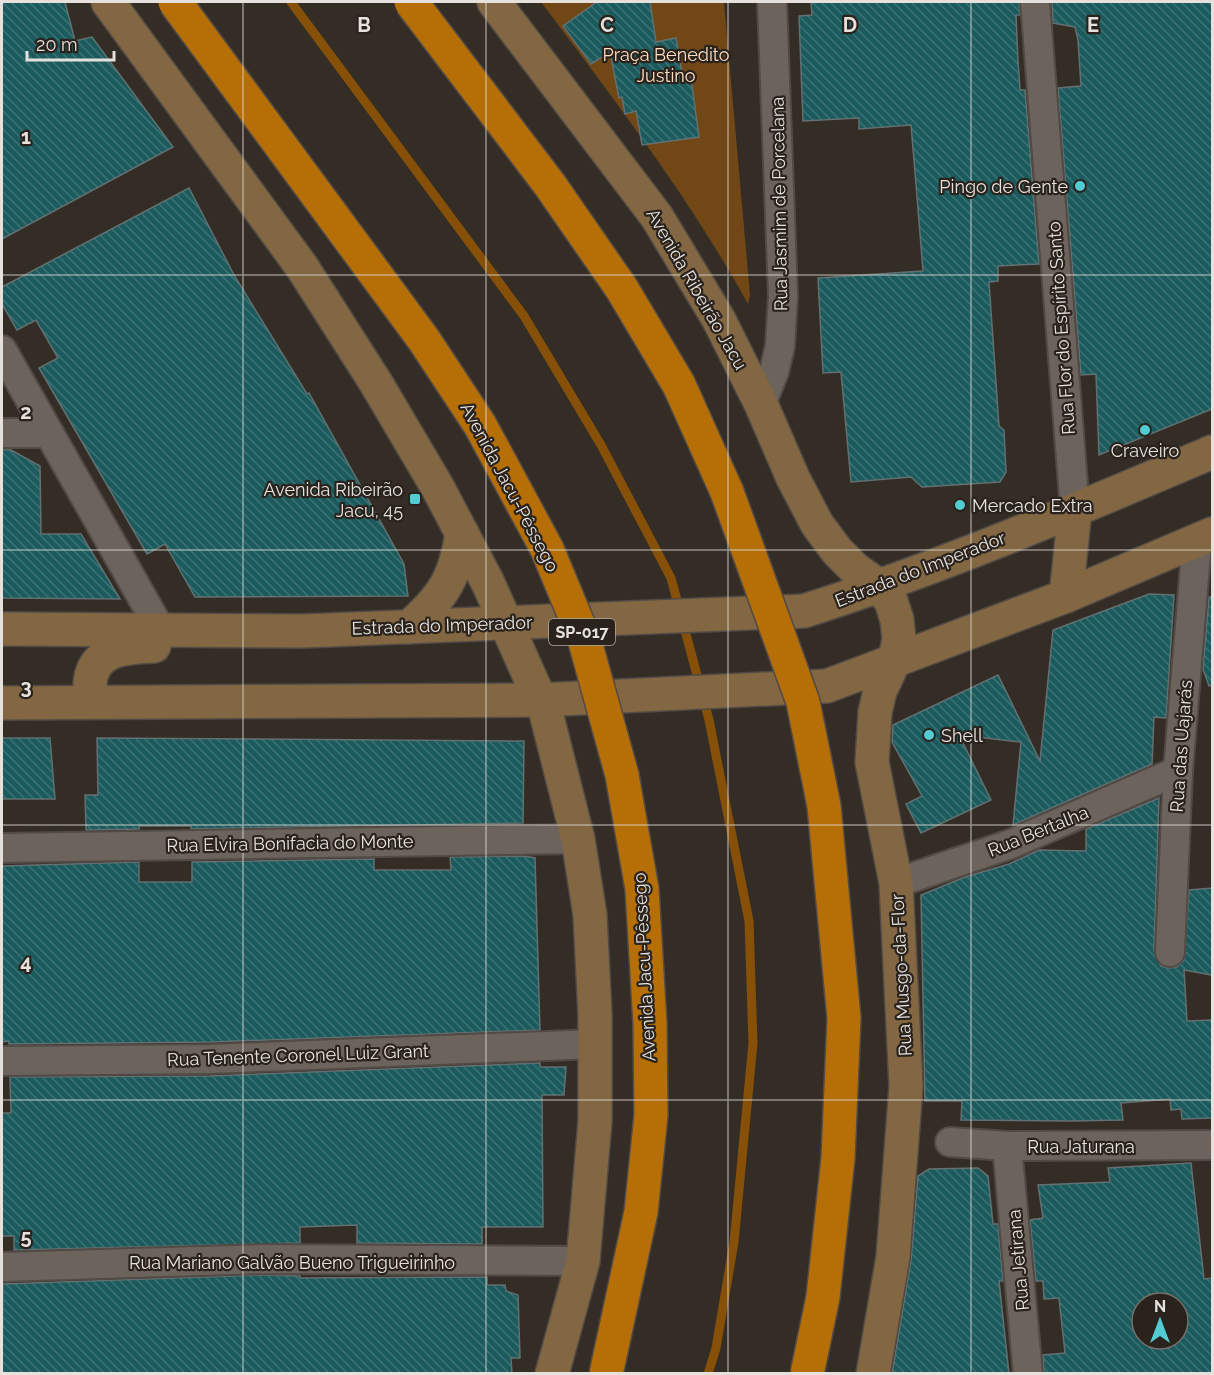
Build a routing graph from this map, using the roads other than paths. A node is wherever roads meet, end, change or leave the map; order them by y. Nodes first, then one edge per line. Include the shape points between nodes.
1 (108, 2) edge
2 (175, 2) edge
3 (411, 2) edge
4 (494, 2) edge
5 (772, 2) edge
6 (1035, 2) edge
7 (2, 350) edge
8 (761, 404) junction
9 (2, 433) edge
10 (49, 433) junction
11 (1212, 452) edge
12 (1075, 510) junction
13 (462, 534) junction
14 (1205, 537) edge
15 (879, 586) junction
16 (1066, 596) junction
17 (505, 623) junction
18 (406, 627) junction
19 (2, 629) edge
20 (160, 629) junction
21 (895, 659) junction
22 (540, 700) junction
23 (89, 701) junction
24 (2, 703) edge
25 (1178, 771) junction
26 (578, 838) junction
27 (2, 848) edge
28 (896, 883) junction
29 (1170, 952) dead end
30 (595, 1044) junction
31 (2, 1060) edge
32 (950, 1142) dead end
33 (1212, 1145) edge
34 (1007, 1146) junction
35 (583, 1261) junction
36 (2, 1267) edge
37 (552, 1374) edge
38 (606, 1374) edge
39 (807, 1374) edge
40 (873, 1374) edge
41 (1028, 1374) edge

1 - 13 main road via 302,267
2 - 38 highway, Avenida Jacu-Pêssego / SP-017, bridge via 405,313 480,425 547,549 584,638 622,775 642,889 650,1024 651,1115 641,1212
3 - 39 highway, bridge via 556,194 622,289 679,385 727,492 802,702 824,806 844,1018 837,1158 823,1297
4 - 8 main road, Avenida Ribeirão Jacu via 657,217 718,320
5 - 8 street, Rua Jasmim de Porcelana via 783,296 780,346
6 - 12 street, Rua Flor do Espírito Santo
7 - 10 street
8 - 15 main road, Avenida Ribeirão Jacu via 817,524 855,569
9 - 10 street
10 - 20 street
11 - 12 main road, Estrada do Imperador
12 - 15 main road, Estrada do Imperador
12 - 16 main road
13 - 17 main road
13 - 18 main road via 458,561 448,586 432,607
14 - 16 main road
14 - 25 street, Rua das Uajarás
15 - 17 main road, Estrada do Imperador via 804,611
15 - 21 main road, Rua Musgo-da-Flor via 891,601 897,620
16 - 21 main road
17 - 18 main road, Estrada do Imperador
17 - 22 main road
18 - 20 main road, Estrada do Imperador via 303,631
18 - 23 main road via 383,639 344,648 132,647 110,652 92,672
19 - 20 main road, Estrada do Imperador
21 - 22 main road via 827,686
21 - 28 main road, Rua Musgo-da-Flor via 879,691 872,762
22 - 23 main road
22 - 26 main road
23 - 24 main road
25 - 28 street, Rua Bertalha via 1011,844
25 - 29 street, Rua das Uajarás
26 - 27 street, Rua Elvira Bonifacia do Monte
26 - 30 main road via 590,915
28 - 40 main road, Rua Musgo-da-Flor via 906,1086 893,1257
30 - 31 street, Rua Tenente Coronel Luiz Grant via 210,1059
30 - 35 main road via 595,1122
32 - 34 street, Rua Jaturana
33 - 34 street, Rua Jaturana
34 - 41 street, Rua Jetirana
35 - 36 street, Rua Mariano Galvão Bueno Trigueirinho via 262,1259
35 - 37 main road

